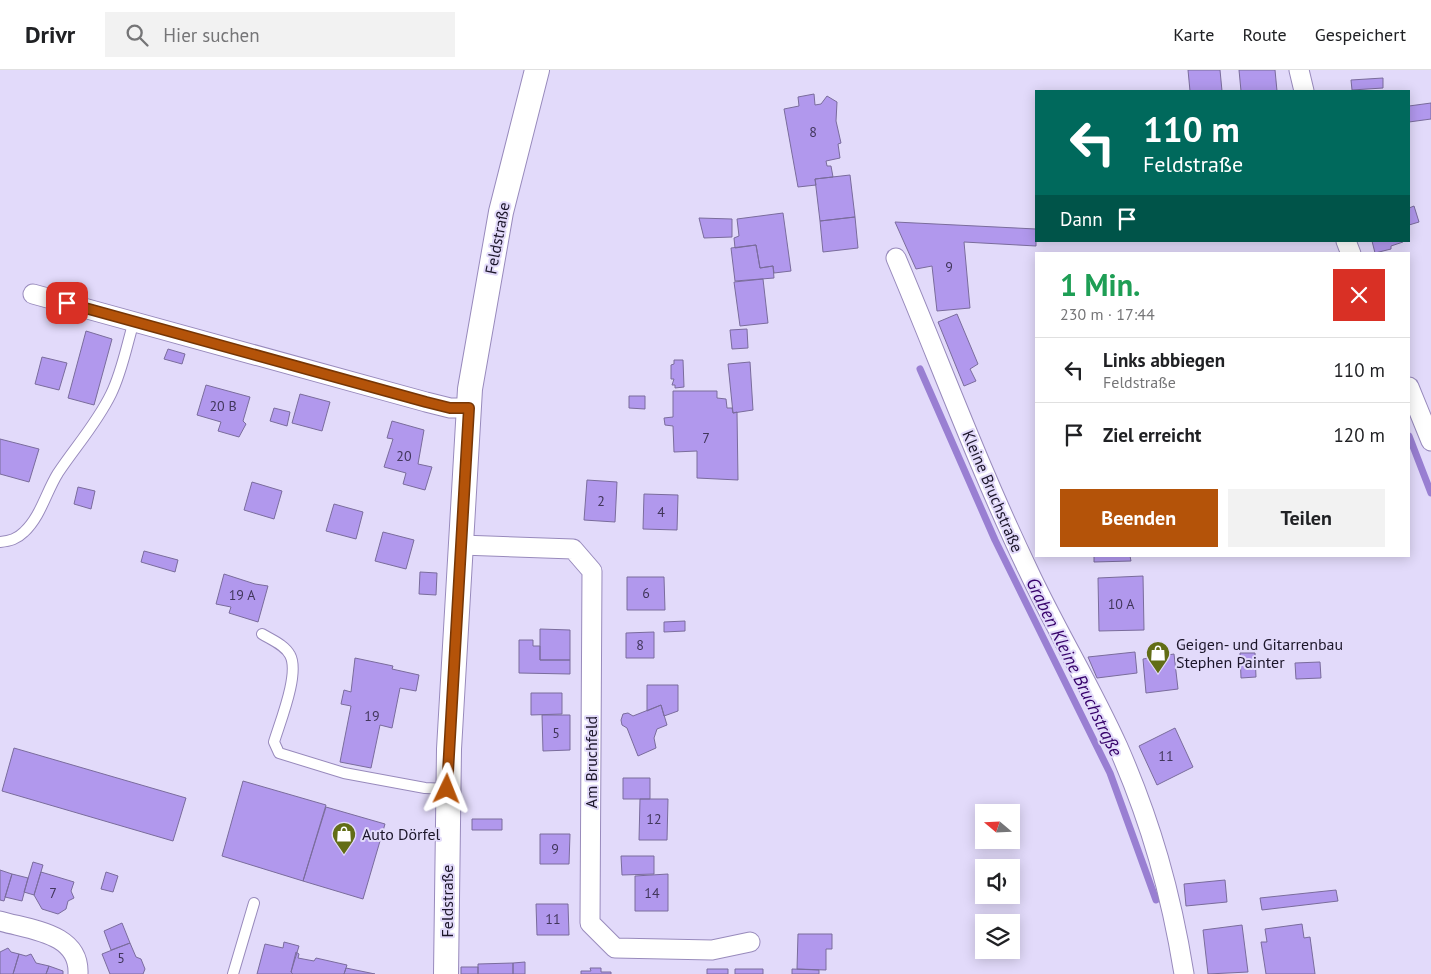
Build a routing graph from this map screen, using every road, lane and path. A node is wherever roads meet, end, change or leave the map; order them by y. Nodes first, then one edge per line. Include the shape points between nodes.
1 (537, 70) edge
2 (1300, 70) edge
3 (1304, 90) edge
4 (896, 258) dead end
5 (33, 294) dead end
6 (134, 320) junction
7 (1410, 389) edge
8 (469, 408) junction
9 (1431, 441) edge
10 (0, 542) edge
11 (461, 545) junction
12 (262, 634) dead end
13 (447, 789) junction
14 (254, 903) dead end
15 (0, 921) edge
16 (750, 942) dead end
17 (78, 974) edge
18 (233, 974) edge
19 (446, 974) edge
20 (1184, 974) edge

1 - 8 street, Feldstraße via 501,212 474,356
2 - 3 street
4 - 20 street, Kleine Bruchstraße via 999,507 1117,746 1142,806 1166,879
5 - 6 street
6 - 8 street via 426,402 450,408
6 - 10 lane via 112,392 101,413 59,472 37,517 12,541
7 - 9 street
8 - 11 street, Feldstraße
11 - 13 street, Feldstraße
11 - 16 street, Am Bruchfeld via 573,550 592,571 590,923 615,948 712,950
12 - 13 lane via 290,653 294,667 274,742 279,753 344,773
13 - 19 street, Feldstraße
14 - 18 lane
15 - 17 street via 57,938 69,945 76,954

